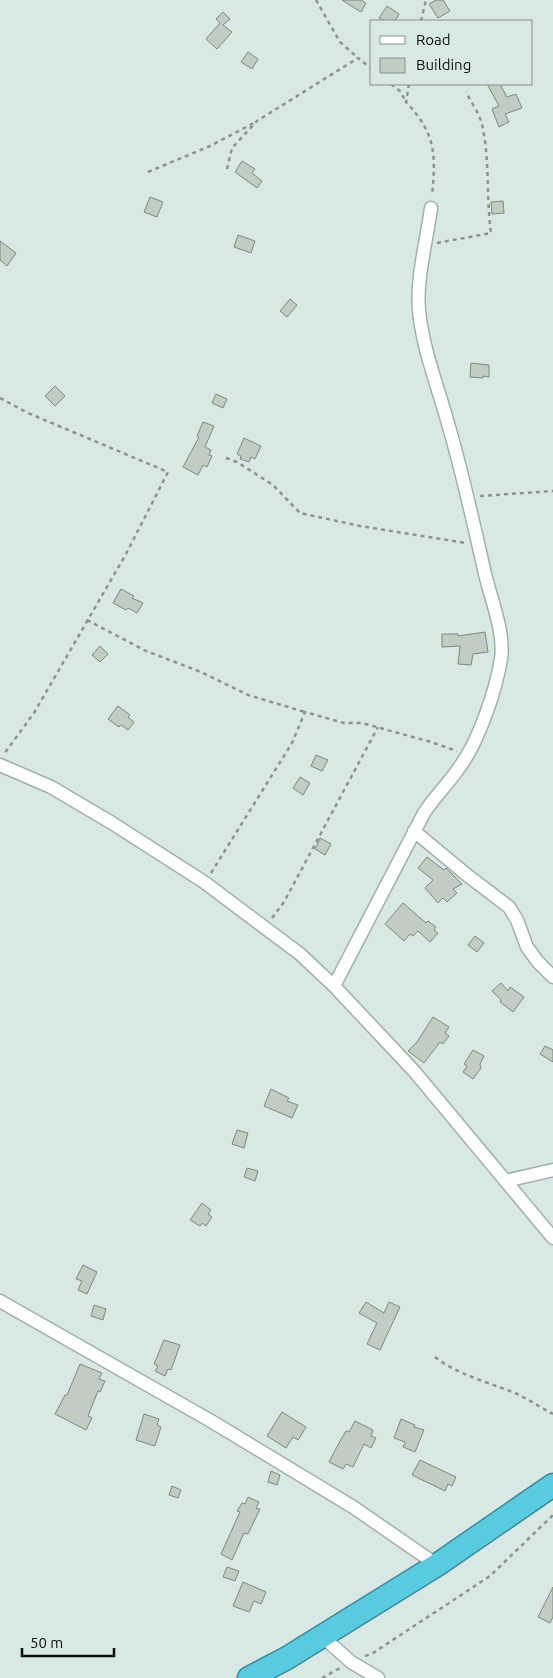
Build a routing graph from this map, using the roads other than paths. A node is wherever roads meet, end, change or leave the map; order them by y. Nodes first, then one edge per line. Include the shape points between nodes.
1 (431, 208) road end
2 (0, 765) edge
3 (414, 831) junction
4 (553, 977) edge
5 (334, 986) junction
6 (553, 1170) edge
7 (505, 1181) junction
8 (553, 1238) edge
9 (0, 1301) edge
10 (553, 1485) edge
11 (438, 1565) junction
12 (322, 1636) junction
13 (249, 1678) edge
14 (378, 1678) edge

1 - 3 street via 418,294 419,310 480,545 500,636 501,659 484,719 468,755 435,797
2 - 5 street via 81,803 204,882 300,954
3 - 4 street via 509,907 527,946
3 - 5 street
5 - 7 street via 414,1071
6 - 7 street
7 - 8 street
9 - 11 street via 353,1506
10 - 11 highway
11 - 12 highway
12 - 13 highway
12 - 14 street via 351,1662

